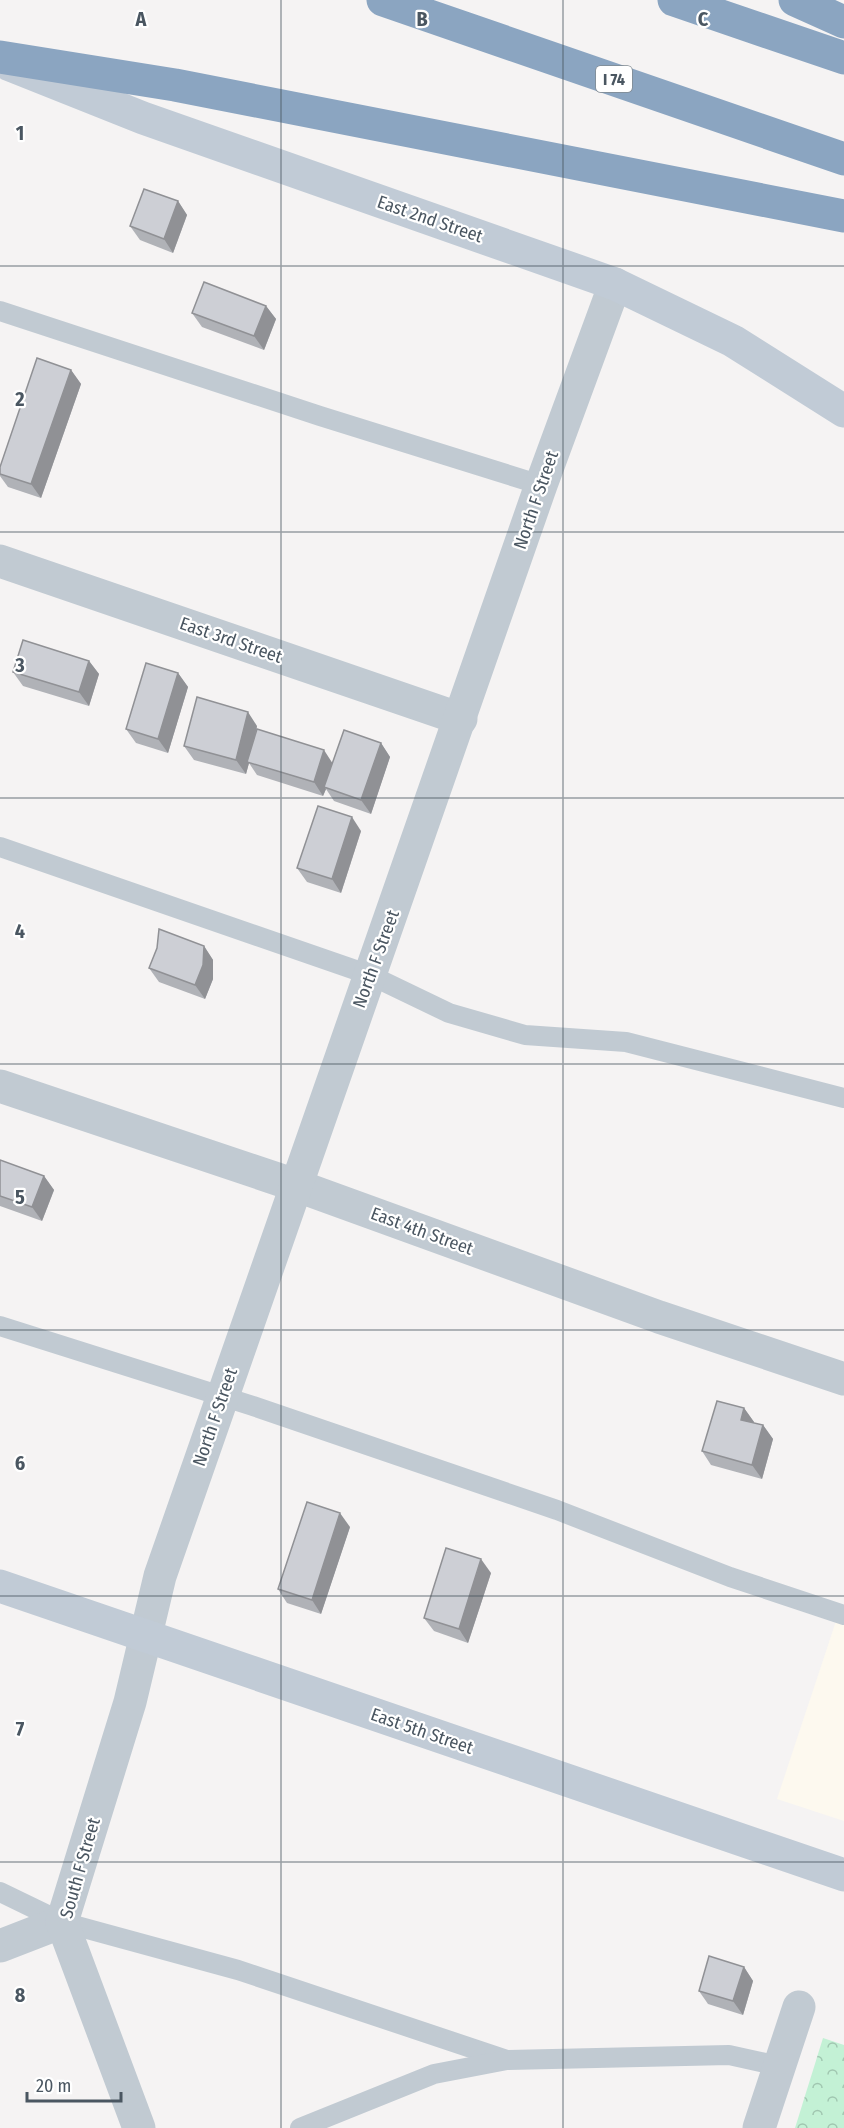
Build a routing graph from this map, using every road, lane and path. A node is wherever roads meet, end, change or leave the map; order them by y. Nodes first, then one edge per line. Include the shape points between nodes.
1 (383, 0) edge
2 (674, 0) edge
3 (795, 0) edge
4 (844, 22) edge
5 (844, 58) edge
6 (0, 59) edge
7 (844, 159) edge
8 (844, 216) edge
9 (615, 284) junction
10 (0, 311) edge
11 (844, 411) edge
12 (541, 485) junction
13 (0, 561) edge
14 (461, 719) junction
15 (0, 847) edge
16 (370, 975) junction
17 (0, 1086) edge
18 (844, 1098) edge
19 (295, 1185) junction
20 (0, 1326) edge
21 (844, 1379) edge
22 (222, 1398) junction
23 (0, 1586) edge
24 (844, 1614) edge
25 (146, 1637) junction
26 (844, 1875) edge
27 (0, 1892) edge
28 (62, 1922) junction
29 (0, 1946) edge
30 (799, 2007) dead end
31 (507, 2060) junction
32 (779, 2066) junction
33 (139, 2128) edge
34 (300, 2128) edge
35 (759, 2128) edge

1 - 7 highway, I 74
2 - 5 highway
3 - 4 highway
6 - 8 highway via 175,84
6 - 9 street, East 2nd Street via 144,118
9 - 11 street, East 2nd Street via 733,340
9 - 12 street, North F Street
10 - 12 lane
12 - 14 street, North F Street
13 - 14 street, East 3rd Street
14 - 16 street, North F Street
15 - 16 lane
16 - 18 lane via 449,1013 525,1035 626,1042
16 - 19 street, North F Street
17 - 19 street, East 4th Street
19 - 21 street, East 4th Street via 659,1317
19 - 22 street, North F Street
20 - 22 lane
22 - 24 lane via 557,1510 730,1577
22 - 25 street, North F Street via 160,1576
23 - 25 street, East 5th Street
25 - 26 street, East 5th Street
25 - 28 street, South F Street via 130,1702
27 - 28 lane
28 - 29 street
28 - 31 lane via 238,1970
28 - 33 street, South F Street
30 - 32 street
31 - 32 lane via 729,2055
31 - 34 lane via 434,2074
32 - 35 street

